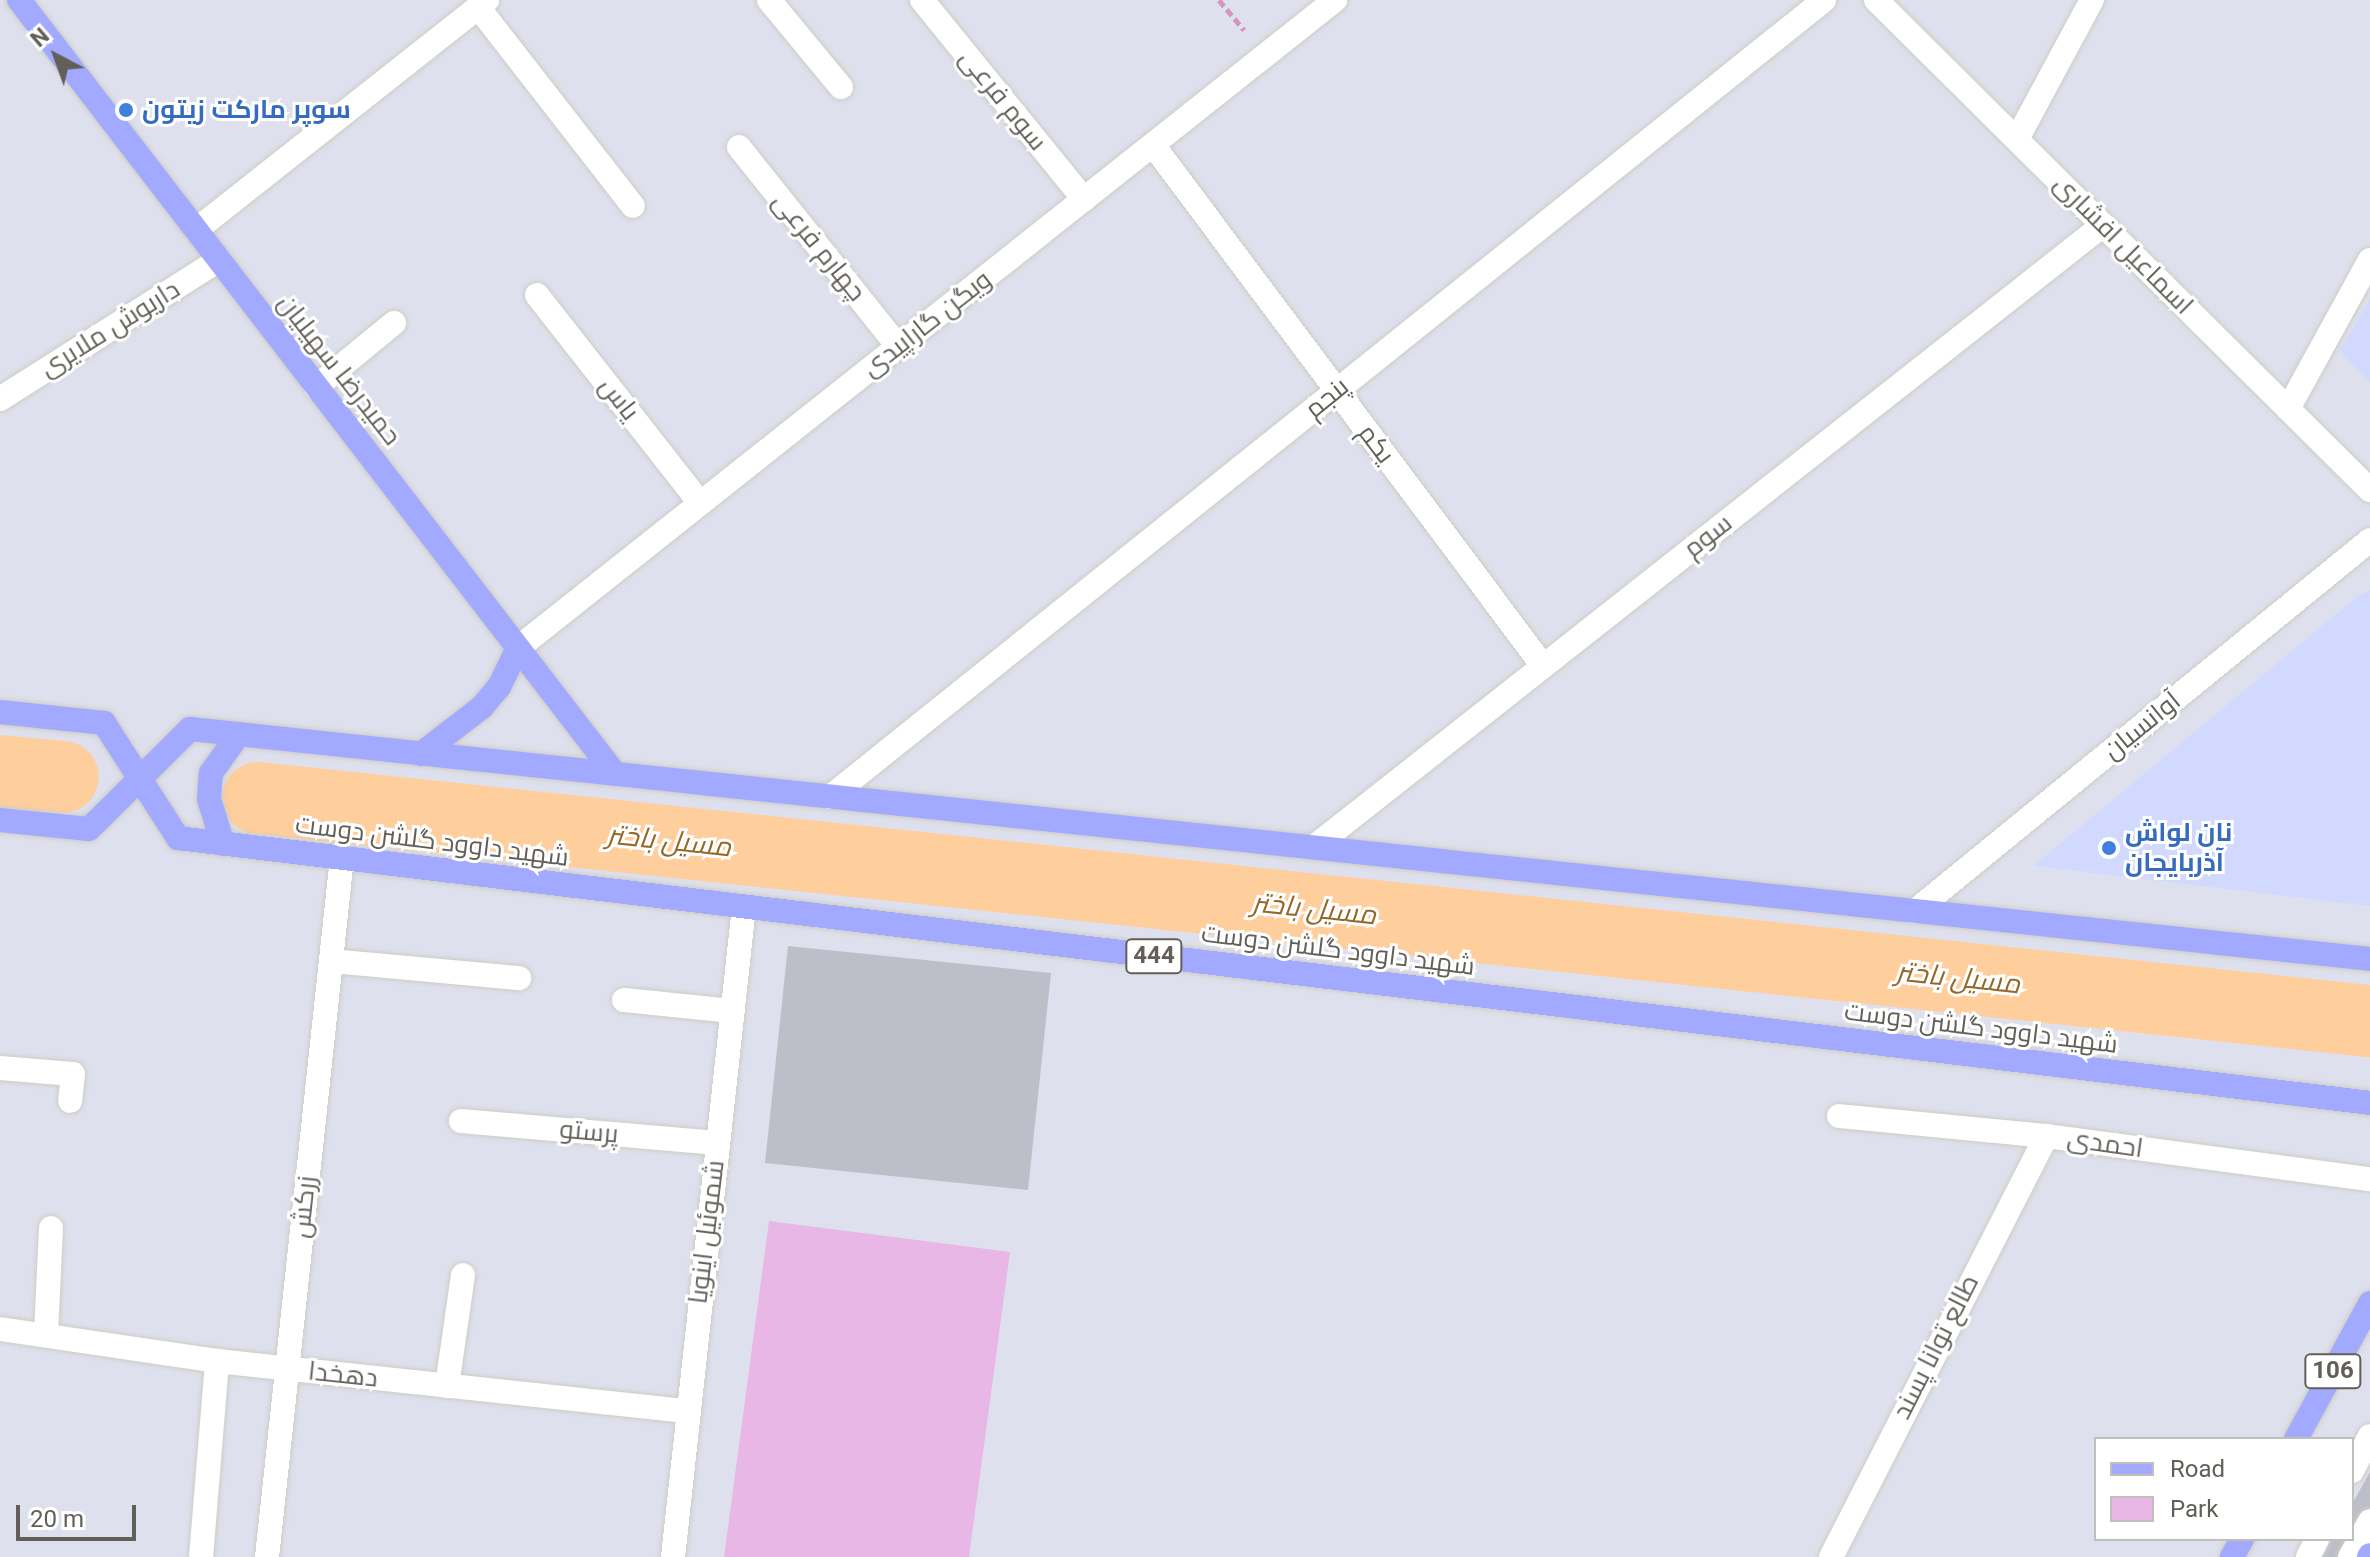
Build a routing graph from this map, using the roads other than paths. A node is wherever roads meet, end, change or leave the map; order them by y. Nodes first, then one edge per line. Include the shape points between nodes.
1 (19, 0) edge
2 (769, 0) edge
3 (922, 0) edge
4 (1335, 0) edge
5 (1824, 0) edge
6 (1876, 0) edge
7 (2092, 0) edge
8 (482, 4) edge
9 (841, 87) dead end
10 (2017, 139) junction
11 (1153, 145) junction
12 (739, 147) dead end
13 (1084, 199) junction
14 (633, 206) dead end
15 (2103, 225) junction
16 (196, 230) junction
17 (219, 260) junction
18 (2370, 260) edge
19 (537, 295) dead end
20 (394, 323) dead end
21 (898, 346) junction
22 (316, 387) junction
23 (1336, 391) junction
24 (0, 399) edge
25 (2288, 409) junction
26 (2370, 490) edge
27 (700, 503) junction
28 (2370, 540) edge
29 (518, 648) junction
30 (1543, 666) junction
31 (0, 712) edge
32 (239, 734) junction
33 (421, 754) junction
34 (615, 774) junction
35 (140, 779) junction
36 (830, 797) junction
37 (0, 820) edge
38 (223, 844) junction
39 (1314, 847) junction
40 (342, 858) junction
41 (744, 907) junction
42 (1915, 911) junction
43 (2370, 959) edge
44 (331, 961) junction
45 (519, 978) dead end
46 (624, 1000) dead end
47 (732, 1011) junction
48 (0, 1068) edge
49 (70, 1101) dead end
50 (2370, 1103) edge
51 (1839, 1116) dead end
52 (461, 1121) dead end
53 (2046, 1136) junction
54 (717, 1143) junction
55 (2370, 1179) edge
56 (51, 1228) dead end
57 (463, 1275) dead end
58 (2370, 1303) edge
59 (0, 1329) edge
60 (46, 1334) junction
61 (217, 1361) junction
62 (286, 1369) junction
63 (447, 1386) junction
64 (686, 1411) junction
65 (2370, 1436) edge
66 (2297, 1437) edge
67 (2354, 1467) edge
68 (2370, 1521) edge
69 (201, 1557) edge
70 (267, 1557) edge
71 (673, 1557) edge
72 (1831, 1557) edge
73 (2350, 1557) edge

1 - 16 main road, حمیدرضا سهیلیان
2 - 9 street
3 - 13 street, سوم فرعی
4 - 11 street, ویگن گاراپیدی
5 - 23 street, پنجم
6 - 10 street, اسماعیل افشاری
7 - 10 street
8 - 14 street
8 - 16 street
10 - 15 street, اسماعیل افشاری
11 - 13 street, ویگن گاراپیدی
11 - 23 street, یکم
12 - 21 street, چهارم فرعی
13 - 21 street, ویگن گاراپیدی
15 - 25 street, اسماعیل افشاری
15 - 30 street, سوم
16 - 17 main road, حمیدرضا سهیلیان
17 - 22 main road, حمیدرضا سهیلیان
17 - 24 street, داریوش ملایری
18 - 25 street
19 - 27 street, یاس
20 - 22 street
21 - 27 street, ویگن گاراپیدی
22 - 29 main road, حمیدرضا سهیلیان
23 - 30 street, یکم
23 - 36 street, پنجم
25 - 26 street, اسماعیل افشاری
27 - 29 street, ویگن گاراپیدی
28 - 42 street, آوانسیان
29 - 33 main road via 482,707
29 - 34 main road, حمیدرضا سهیلیان
30 - 39 street, سوم
31 - 35 main road, شهید داوود گلشن دوست / 444 via 104,723
32 - 33 main road
32 - 35 main road via 190,729
32 - 38 main road via 211,773 209,799
33 - 34 main road
34 - 36 main road
35 - 37 main road via 89,829
35 - 38 main road, شهید داوود گلشن دوست / 444 via 178,838
36 - 39 main road
38 - 40 main road, شهید داوود گلشن دوست / 444
39 - 42 main road
40 - 41 main road, شهید داوود گلشن دوست / 444
40 - 44 street, زرکش
41 - 47 street, شموئیل اینویا
41 - 50 main road, شهید داوود گلشن دوست / 444
42 - 43 main road
44 - 45 street
44 - 62 street, زرکش
46 - 47 street
47 - 54 street, شموئیل اینویا
48 - 49 street via 73,1074
51 - 53 street, احمدی
52 - 54 street, پرستو
53 - 55 street, احمدی
53 - 72 street, طالع توانا پسند
54 - 64 street, شموئیل اینویا
56 - 60 street
57 - 63 street
58 - 66 main road, 106
59 - 60 street, دهخدا
60 - 61 street, دهخدا
61 - 62 street, دهخدا
61 - 69 street
62 - 63 street, دهخدا
62 - 70 street, زرکش
63 - 64 street, دهخدا
64 - 71 street, شموئیل اینویا
65 - 67 street
68 - 73 street

